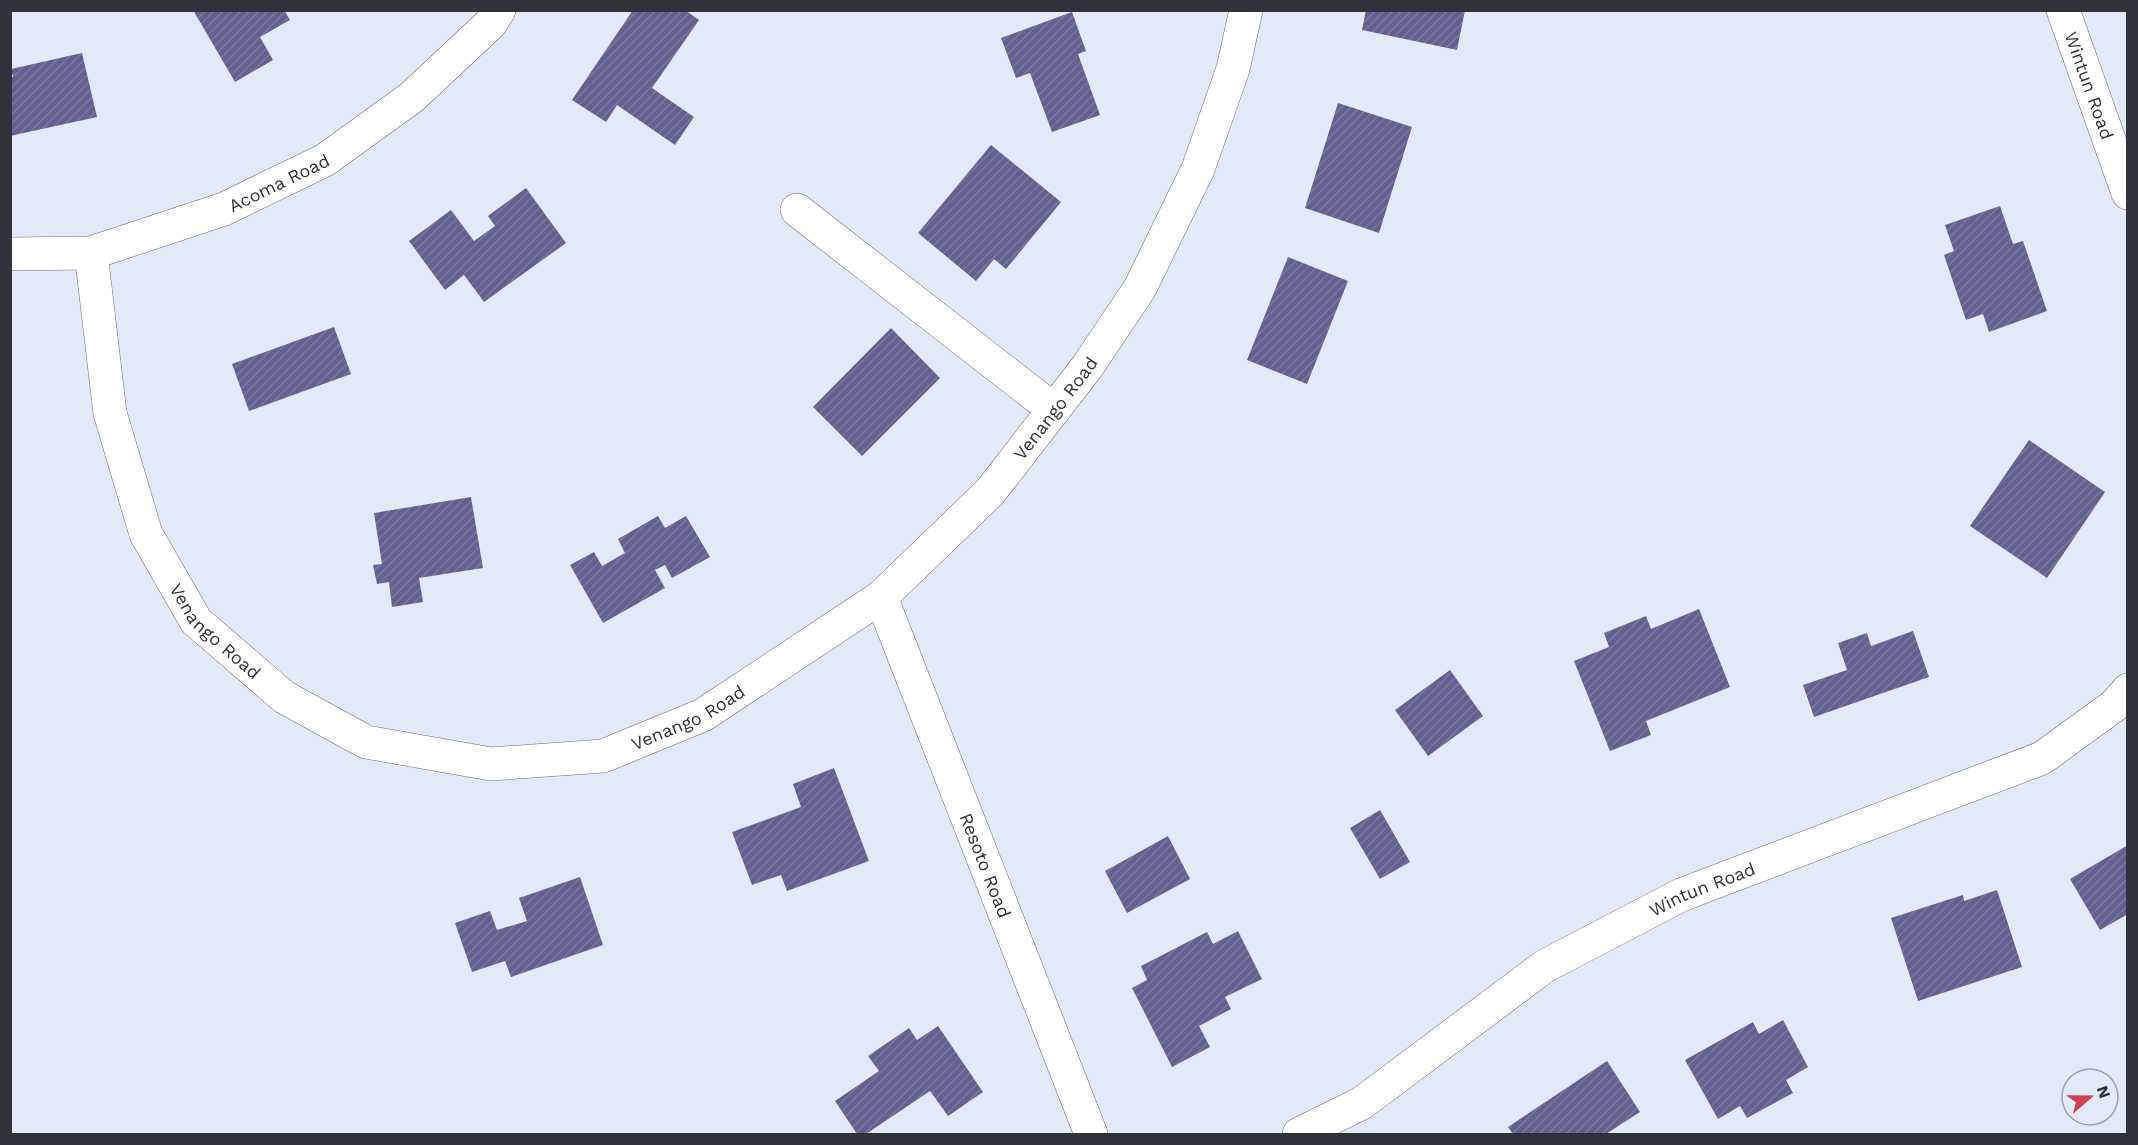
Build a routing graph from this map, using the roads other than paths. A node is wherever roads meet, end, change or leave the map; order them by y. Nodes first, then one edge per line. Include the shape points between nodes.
1 (499, 10) edge
2 (1246, 10) edge
3 (2063, 10) edge
4 (2127, 193) edge
5 (797, 210) dead end
6 (91, 253) junction
7 (10, 254) edge
8 (1054, 410) junction
9 (881, 597) junction
10 (2127, 690) edge
11 (1091, 1134) edge
12 (1299, 1134) edge

1 - 6 street, Acoma Road via 412,97 325,160 224,209
2 - 8 street, Venango Road via 1233,69 1197,169 1145,278
3 - 4 street, Wintun Road
5 - 8 street
6 - 7 street, Acoma Road
6 - 9 street, Venango Road via 110,412 146,534 196,621 284,697 366,742 490,764 603,756 703,715
8 - 9 street, Venango Road via 990,492
9 - 11 street, Resoto Road
10 - 12 street, Wintun Road via 2115,705 2042,758 1681,895 1545,966 1362,1103

